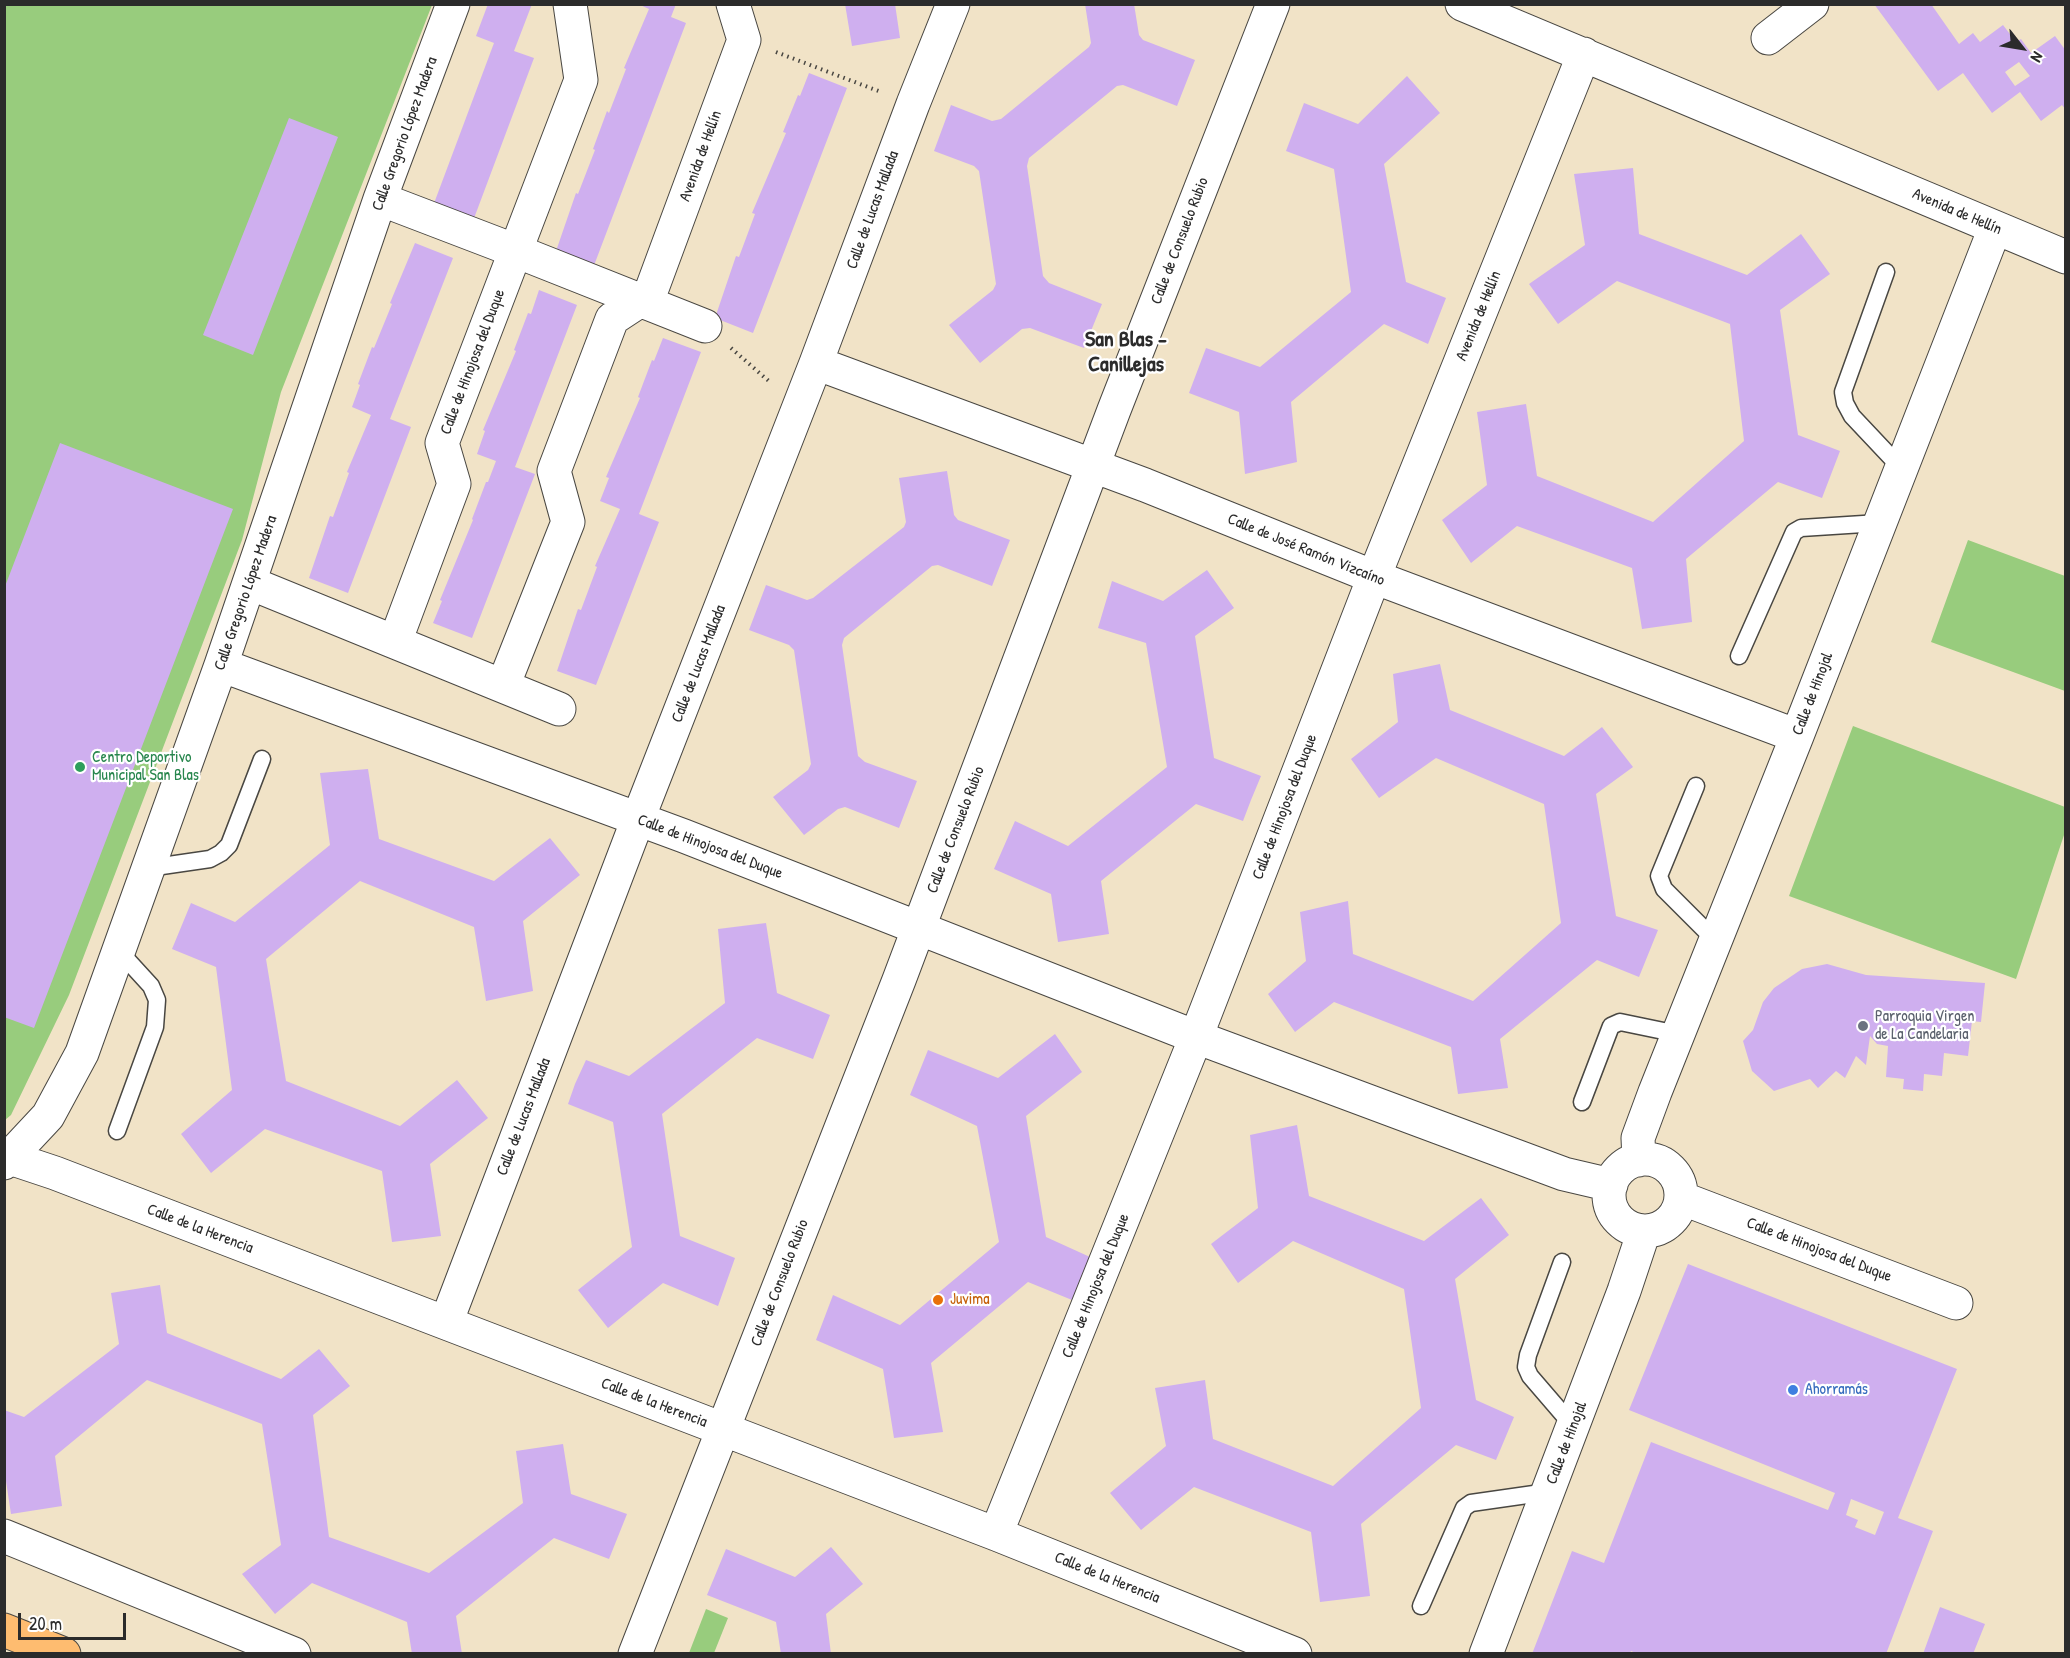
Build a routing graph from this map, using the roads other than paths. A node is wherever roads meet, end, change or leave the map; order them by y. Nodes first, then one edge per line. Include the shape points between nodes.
1 (453, 4) edge
2 (570, 4) edge
3 (733, 4) edge
4 (953, 4) edge
5 (1273, 4) edge
6 (1462, 4) edge
7 (1812, 4) edge
8 (1768, 38) dead end
9 (1584, 54) junction
10 (380, 199) junction
11 (1995, 228) junction
12 (516, 251) junction
13 (2066, 257) edge
14 (1886, 272) dead end
15 (639, 301) junction
16 (705, 326) road end
17 (816, 363) junction
18 (1094, 466) junction
19 (1901, 468) junction
20 (1879, 524) junction
21 (1374, 577) junction
22 (250, 583) junction
23 (394, 642) junction
24 (1739, 656) dead end
25 (221, 665) junction
26 (503, 686) junction
27 (559, 709) dead end
28 (1797, 736) junction
29 (262, 759) dead end
30 (1696, 786) dead end
31 (638, 819) junction
32 (148, 868) junction
33 (919, 928) junction
34 (1715, 940) junction
35 (119, 951) junction
36 (1678, 1034) junction
37 (1196, 1037) junction
38 (1582, 1102) dead end
39 (117, 1131) dead end
40 (8, 1160) edge
41 (1639, 1160) junction
42 (1611, 1185) junction
43 (1681, 1198) junction
44 (1644, 1231) junction
45 (1562, 1262) dead end
46 (1956, 1303) dead end
47 (446, 1323) junction
48 (1573, 1426) junction
49 (722, 1430) junction
50 (1548, 1492) junction
51 (996, 1534) junction
52 (4, 1536) edge
53 (1421, 1606) dead end
54 (4, 1630) edge
55 (274, 1650) edge
56 (64, 1653) edge
57 (635, 1653) edge
58 (1295, 1653) edge
59 (1486, 1653) edge

1 - 10 street, Calle Gregorio López Madera
2 - 12 street via 581,80
3 - 15 street, Avenida de Hellín via 744,40 650,294
4 - 17 street, Calle de Lucas Mallada
5 - 18 street, Calle de Consuelo Rubio
6 - 9 street, Avenida de Hellín
7 - 8 street
9 - 11 street, Avenida de Hellín
9 - 21 street, Avenida de Hellín
10 - 12 street
10 - 22 street, Calle Gregorio López Madera
11 - 13 street, Avenida de Hellín
11 - 19 street, Calle de Hinojal
12 - 15 street
12 - 23 street, Calle de Hinojosa del Duque via 442,443 454,484
14 - 19 lane via 1843,392 1852,416
15 - 16 street
15 - 26 street via 612,319 554,471 568,522
17 - 18 street, Calle de José Ramón Vizcaíno
17 - 31 street, Calle de Lucas Mallada
18 - 21 street, Calle de José Ramón Vizcaíno
18 - 33 street, Calle de Consuelo Rubio
19 - 20 street, Calle de Hinojal
20 - 24 lane via 1801,528 1794,532
20 - 28 street, Calle de Hinojal
21 - 28 street, Calle de José Ramón Vizcaíno
21 - 37 street, Calle de Hinojosa del Duque
22 - 23 street
22 - 25 street, Calle Gregorio López Madera
23 - 26 street
25 - 31 street, Calle de Hinojosa del Duque
25 - 32 street, Calle Gregorio López Madera
26 - 27 street
28 - 34 street, Calle de Hinojal
29 - 32 lane via 229,845 222,853 210,859
30 - 34 lane via 1659,876 1665,889
31 - 33 street, Calle de Hinojosa del Duque
31 - 47 street, Calle de Lucas Mallada
32 - 35 street, Calle Gregorio López Madera
33 - 37 street, Calle de Hinojosa del Duque
33 - 49 street, Calle de Consuelo Rubio
34 - 36 street, Calle de Hinojal
35 - 39 lane via 140,973 157,1000 155,1027
35 - 40 street, Calle Gregorio López Madera via 82,1053 48,1116
36 - 38 lane via 1620,1022 1611,1026
36 - 41 street, Calle de Hinojal via 1638,1138
37 - 42 street, Calle de Hinojosa del Duque via 1564,1174
37 - 51 street, Calle de Hinojosa del Duque
40 - 47 street, Calle de la Herencia via 66,1177
41 - 42 street via 1622,1169
41 - 43 street via 1660,1162 1669,1168 1676,1177
42 - 44 street via 1611,1206 1616,1216 1624,1224
43 - 44 street via 1673,1218 1655,1230
43 - 46 street, Calle de Hinojosa del Duque
44 - 48 street, Calle de Hinojal
45 - 48 lane via 1526,1367
47 - 49 street, Calle de la Herencia
48 - 50 street, Calle de Hinojal
49 - 51 street, Calle de la Herencia
49 - 57 street, Calle de Consuelo Rubio
50 - 53 lane via 1471,1503 1464,1508
50 - 59 street, Calle de Hinojal
51 - 58 street, Calle de la Herencia
52 - 55 street
54 - 56 main road

